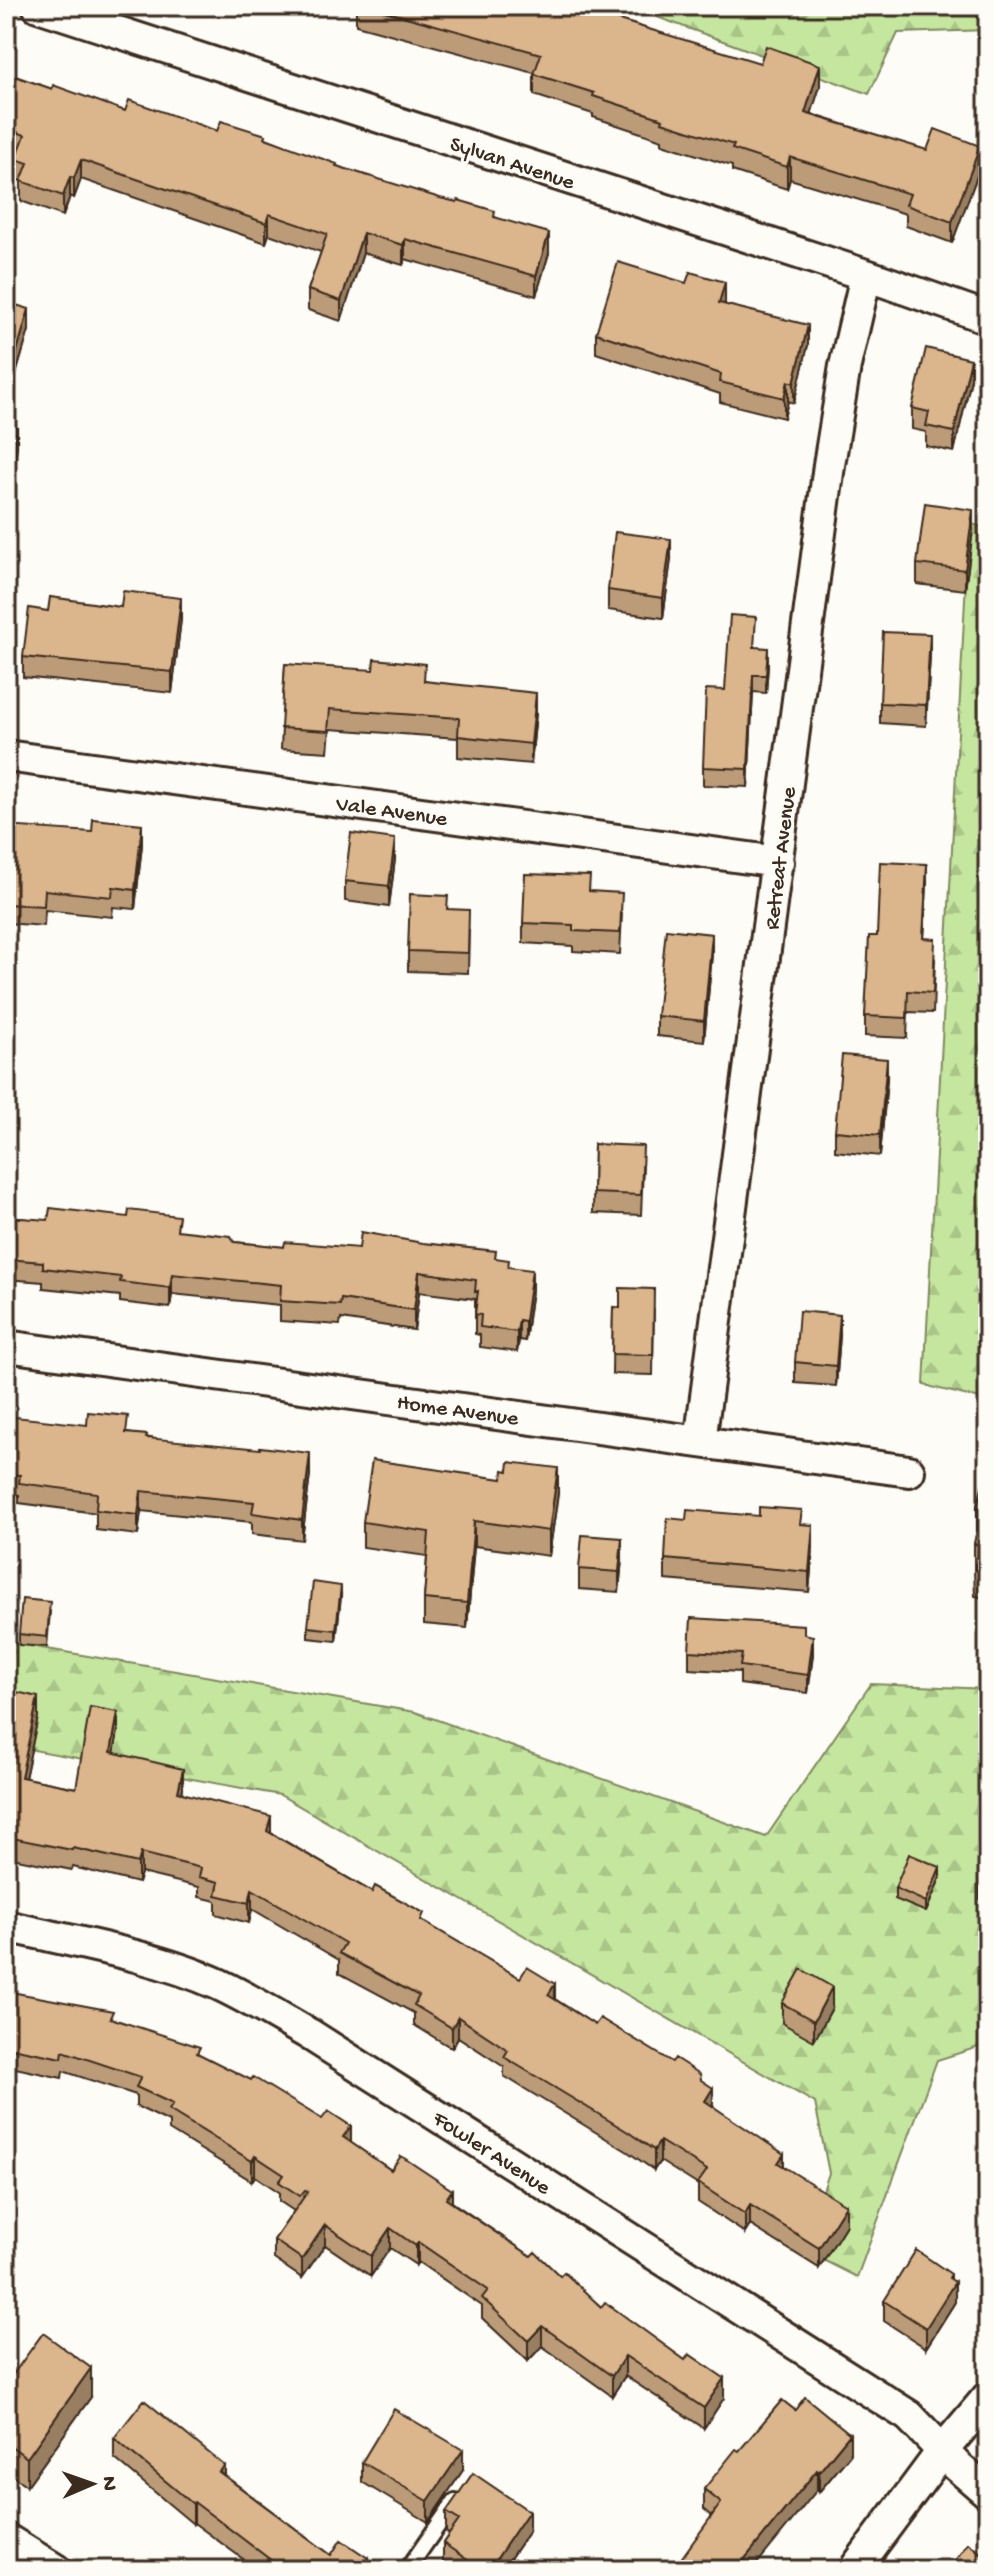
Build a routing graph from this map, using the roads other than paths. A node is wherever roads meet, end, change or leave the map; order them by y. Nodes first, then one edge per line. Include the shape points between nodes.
1 (38, 6) edge
2 (866, 275) junction
3 (988, 318) edge
4 (6, 756) edge
5 (778, 862) junction
6 (6, 1346) edge
7 (700, 1442) junction
8 (909, 1471) dead end
9 (6, 1926) edge
10 (988, 2397) edge
11 (943, 2450) junction
12 (988, 2493) edge
13 (460, 2494) edge
14 (6, 2539) edge
15 (56, 2570) edge
16 (407, 2570) edge
17 (854, 2570) edge

1 - 2 street, Sylvan Avenue
2 - 3 street, Sylvan Avenue
2 - 5 street, Retreat Avenue via 829,465
4 - 5 street, Vale Avenue
5 - 7 street, Retreat Avenue
6 - 7 street, Home Avenue
7 - 8 street, Home Avenue
9 - 11 street, Fowler Avenue via 159,1963 261,2006 909,2416
10 - 11 street
11 - 12 street, Fowler Avenue
11 - 17 street
13 - 16 lane
14 - 15 street

